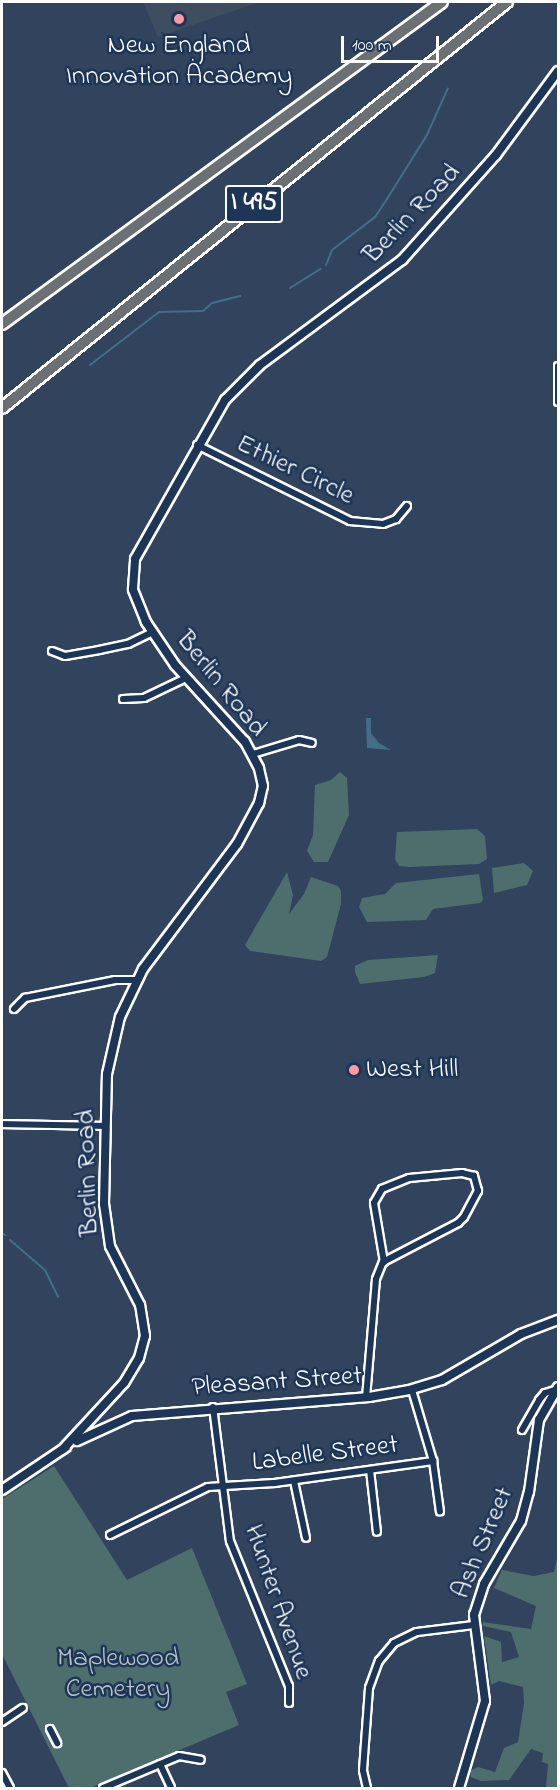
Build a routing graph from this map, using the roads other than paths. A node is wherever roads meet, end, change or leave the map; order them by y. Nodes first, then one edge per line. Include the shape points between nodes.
1 (442, 2) edge
2 (507, 2) edge
3 (558, 70) edge
4 (2, 324) edge
5 (558, 366) edge
6 (558, 402) edge
7 (2, 408) edge
8 (197, 446) junction
9 (407, 506) dead end
10 (153, 632) junction
11 (52, 651) dead end
12 (186, 678) junction
13 (123, 699) dead end
14 (312, 743) dead end
15 (253, 754) junction
16 (137, 980) junction
17 (14, 1009) dead end
18 (2, 1124) edge
19 (105, 1126) junction
20 (384, 1262) junction
21 (558, 1320) edge
22 (557, 1388) edge
23 (412, 1390) junction
24 (366, 1398) junction
25 (213, 1407) junction
26 (522, 1430) dead end
27 (63, 1449) junction
28 (433, 1461) junction
29 (370, 1470) junction
30 (294, 1481) junction
31 (223, 1487) junction
32 (2, 1490) edge
33 (440, 1512) dead end
34 (377, 1532) dead end
35 (110, 1535) dead end
36 (306, 1538) dead end
37 (474, 1625) junction
38 (289, 1703) dead end
39 (23, 1708) dead end
40 (2, 1722) edge
41 (50, 1729) dead end
42 (57, 1743) dead end
43 (201, 1760) dead end
44 (160, 1764) junction
45 (2, 1773) edge
46 (10, 1788) edge
47 (103, 1788) edge
48 (171, 1788) edge
49 (367, 1788) edge
50 (459, 1788) edge

1 - 4 highway, I 495
2 - 7 highway, I 495
3 - 8 street, Berlin Road via 503,146 412,250 387,274 246,377 216,410
5 - 6 street
8 - 9 street, Ethier Circle via 350,521 383,524 396,519
8 - 10 street, Berlin Road via 149,528 132,566 135,597
10 - 11 street via 128,644 99,650 65,656
10 - 12 street, Berlin Road
12 - 13 street via 144,698
12 - 15 street, Berlin Road
14 - 15 street via 298,740
15 - 16 street, Berlin Road via 263,786 249,822
16 - 17 street via 115,980 25,998
16 - 19 street, Berlin Road via 115,1035
18 - 19 street
19 - 27 street, Berlin Road via 108,1239 143,1311 145,1336 139,1358 124,1383
20 - 20 street via 458,1223 471,1208 478,1191 474,1176 462,1173 409,1178 382,1189 374,1203
20 - 24 street via 376,1279
21 - 23 street, Pleasant Street via 521,1334 463,1370
22 - 26 street via 538,1400
22 - 37 street, Ash Street via 539,1420 521,1521 484,1584
23 - 24 street, Pleasant Street
23 - 28 street
24 - 25 street, Pleasant Street
25 - 27 street, Pleasant Street via 132,1416
25 - 31 street, Hunter Avenue
27 - 32 street, Pleasant Street
28 - 29 street, Labelle Street
28 - 33 street
29 - 30 street, Labelle Street
29 - 34 street
30 - 31 street, Labelle Street
30 - 36 street
31 - 35 street, Labelle Street via 199,1489
31 - 38 street, Hunter Avenue via 230,1541 289,1686
37 - 49 street via 417,1632 394,1644 379,1661 369,1697 363,1770
37 - 50 street, Ash Street via 485,1701
39 - 40 street
41 - 42 street
43 - 44 street via 179,1756
44 - 47 street
44 - 48 street
45 - 46 street

